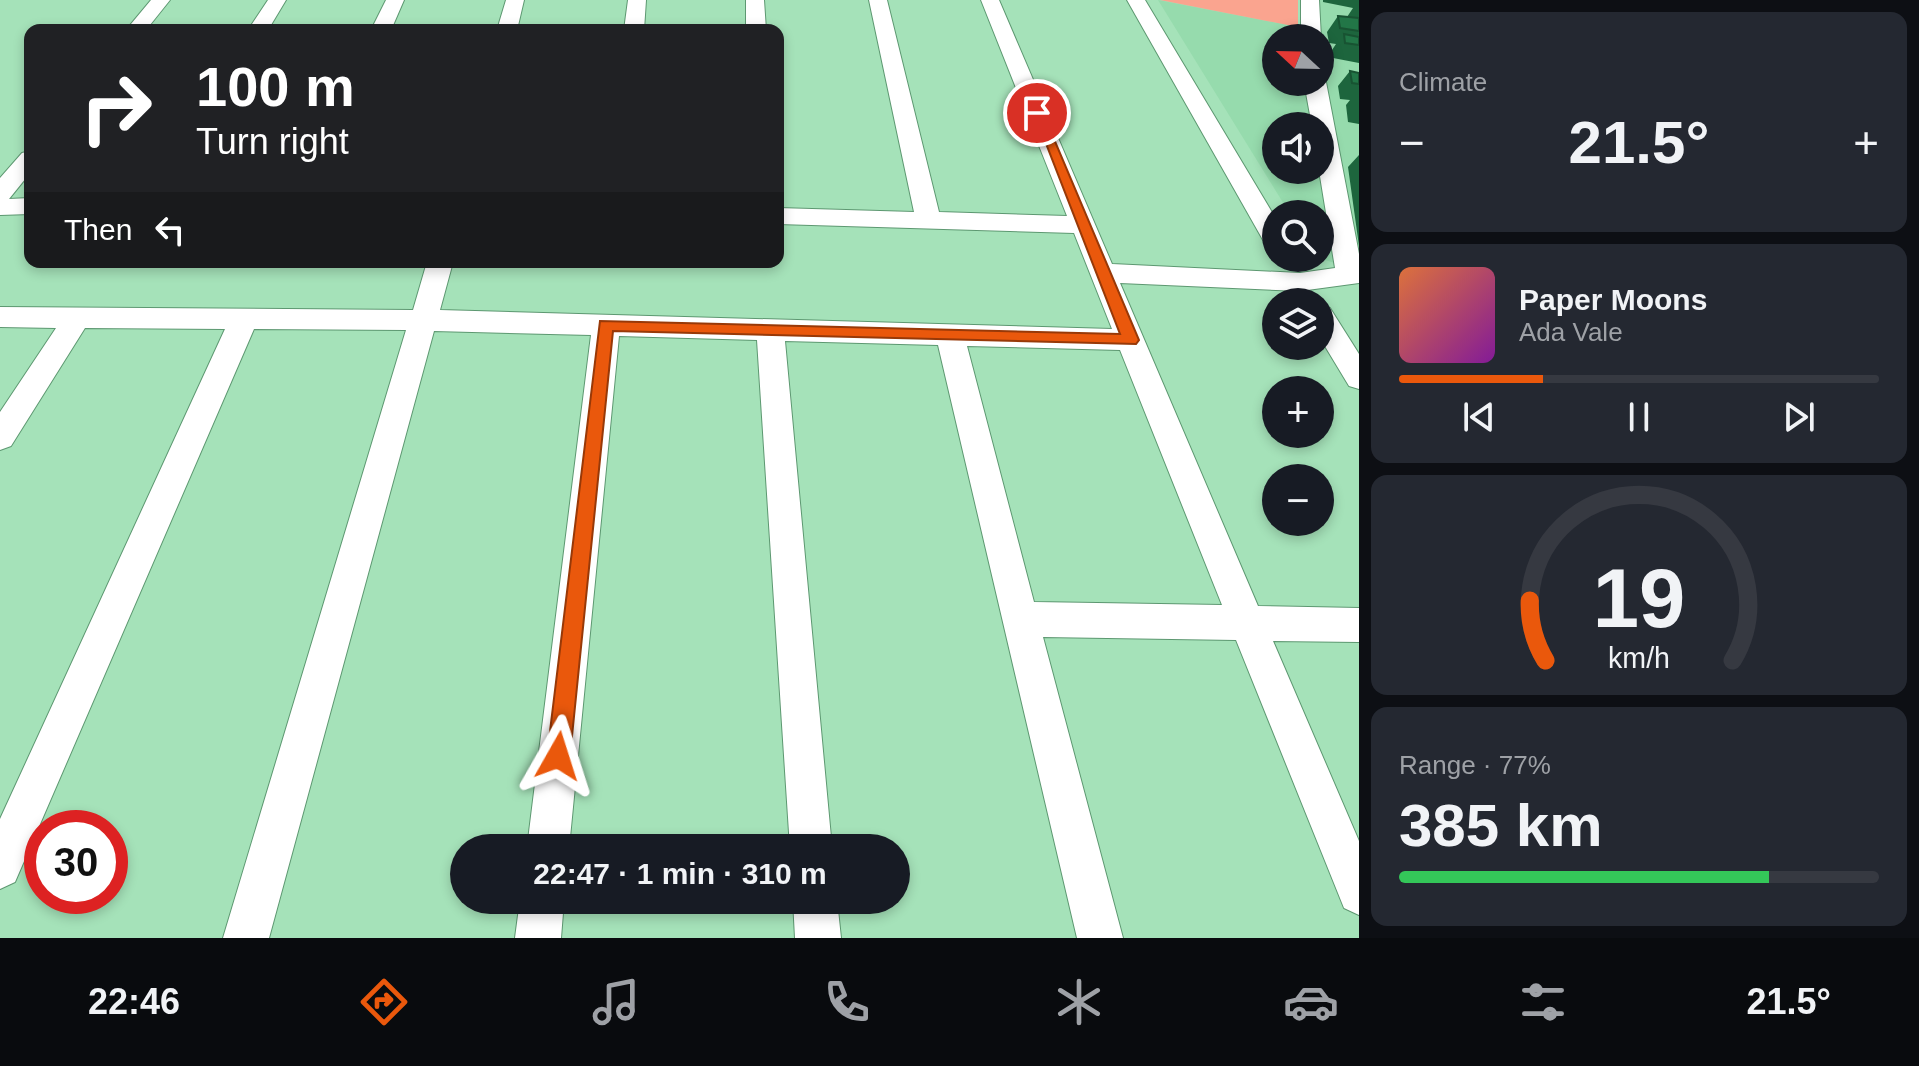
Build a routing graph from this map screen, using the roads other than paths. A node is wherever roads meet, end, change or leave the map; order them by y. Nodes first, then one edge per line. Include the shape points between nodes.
1 (161, 0) edge
2 (277, 0) edge
3 (395, 0) edge
4 (515, 0) edge
5 (637, 0) edge
6 (755, 0) edge
7 (878, 0) edge
8 (990, 0) edge
9 (1136, 0) edge
10 (1310, 0) edge
11 (141, 24) edge
12 (262, 24) edge
13 (384, 24) edge
14 (509, 24) edge
15 (635, 24) edge
16 (756, 24) edge
17 (1311, 24) edge
18 (1318, 96) edge
19 (24, 165) edge
20 (0, 194) edge
21 (24, 206) edge
22 (0, 207) edge
23 (784, 216) edge
24 (1262, 216) edge
25 (928, 220) junction
26 (1084, 225) junction
27 (438, 268) edge
28 (1104, 273) junction
29 (1263, 288) edge
30 (1317, 288) edge
31 (0, 317) edge
32 (77, 318) junction
33 (423, 320) junction
34 (243, 321) junction
35 (606, 325) junction
36 (770, 330) junction
37 (950, 335) junction
38 (1334, 338) edge
39 (1131, 340) junction
40 (1359, 378) edge
41 (0, 437) edge
42 (1021, 619) junction
43 (1248, 624) junction
44 (1359, 625) edge
45 (550, 834) edge
46 (810, 834) edge
47 (0, 867) edge
48 (1359, 893) edge
49 (541, 914) edge
50 (816, 914) edge
51 (246, 938) edge
52 (538, 938) edge
53 (818, 938) edge
54 (1100, 938) edge

1 - 11 street
2 - 12 street
3 - 13 street
4 - 14 street
5 - 15 street
6 - 16 street
7 - 25 street
8 - 26 street
9 - 24 street
10 - 17 street
18 - 30 street via 1350,276
19 - 20 street
21 - 22 street
23 - 25 street
25 - 26 street
26 - 28 street
27 - 33 street
28 - 29 street
28 - 39 street
31 - 32 street
32 - 34 street
32 - 41 street
33 - 34 street
33 - 35 street
33 - 51 street
34 - 47 street
35 - 36 street
35 - 45 street
36 - 37 street
36 - 46 street
37 - 39 street
37 - 42 street
38 - 40 street
39 - 43 street
42 - 43 street
42 - 54 street
43 - 44 street
43 - 48 street
49 - 52 street
50 - 53 street

